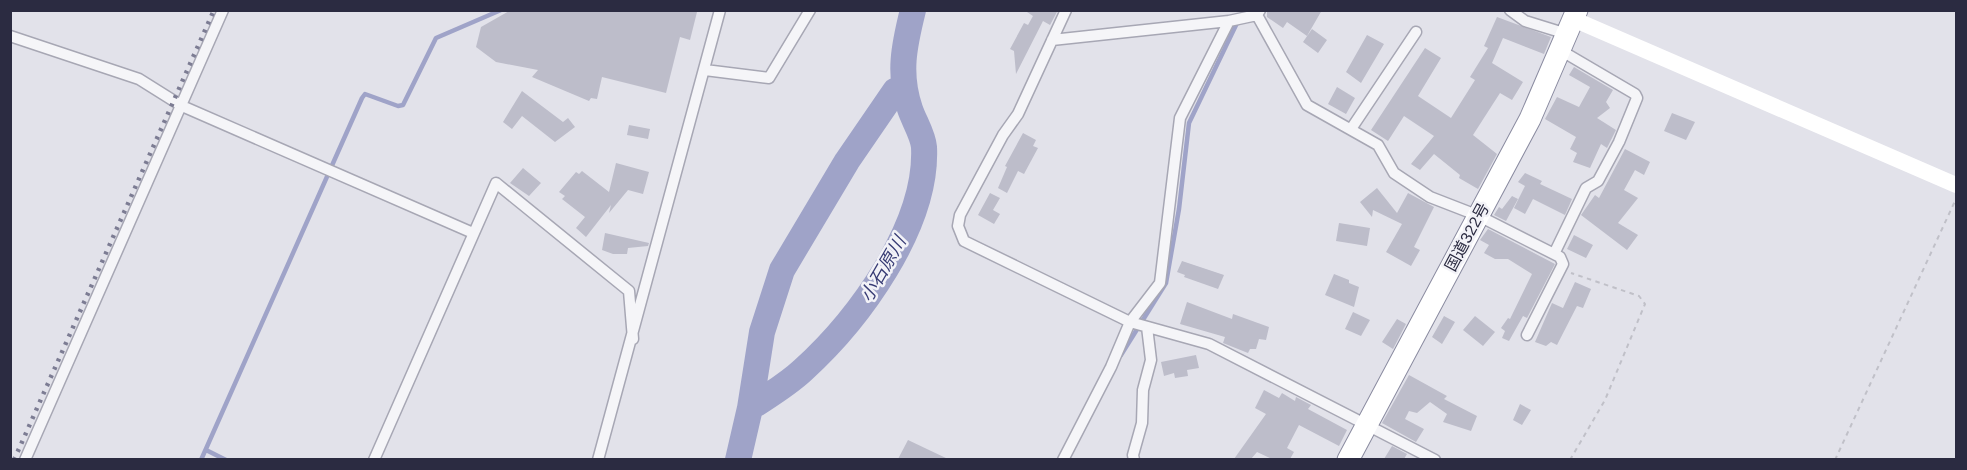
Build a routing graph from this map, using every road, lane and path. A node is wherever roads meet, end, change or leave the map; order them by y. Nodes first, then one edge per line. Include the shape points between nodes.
1 (223, 10) edge
2 (720, 10) edge
3 (810, 10) edge
4 (1066, 10) edge
5 (1510, 10) edge
6 (1259, 15) edge
7 (1229, 21) junction
8 (1569, 28) edge
9 (1416, 33) dead end
10 (10, 36) edge
11 (1052, 40) junction
12 (705, 70) junction
13 (182, 106) junction
14 (1351, 129) junction
15 (1956, 185) edge
16 (1956, 197) edge
17 (1479, 216) junction
18 (472, 233) junction
19 (1554, 254) junction
20 (1560, 269) junction
21 (1139, 325) junction
22 (1527, 334) dead end
23 (633, 339) junction
24 (1368, 424) junction
25 (25, 459) edge
26 (374, 459) edge
27 (598, 459) edge
28 (1063, 459) edge
29 (1134, 459) edge
30 (1348, 459) edge
31 (1435, 459) edge
32 (1570, 459) edge
33 (1834, 459) edge

1 - 13 street
2 - 12 street
3 - 12 street via 769,78
4 - 11 street
5 - 8 street via 1525,21
6 - 7 street
6 - 14 street via 1307,105
7 - 11 street
7 - 21 street via 1180,118 1160,284
8 - 15 street
8 - 17 highway, 国道322号 via 1530,119
8 - 19 street via 1637,98 1620,142 1598,181 1586,188
9 - 14 street
10 - 13 street via 139,79
11 - 21 street via 1018,114 960,215 958,226 964,241
12 - 23 street
13 - 18 street
13 - 25 street
14 - 17 street via 1378,145 1395,173 1430,197
16 - 33 path
17 - 19 street
17 - 24 highway, 国道322号
18 - 23 street via 496,183 629,291
18 - 26 street
19 - 20 street via 1563,264
20 - 22 street
20 - 32 path via 1639,296 1645,303 1605,400
21 - 24 street via 1209,344
21 - 28 street via 1111,367
21 - 29 street via 1150,360
23 - 27 street
24 - 30 highway, 国道322号
24 - 31 street

